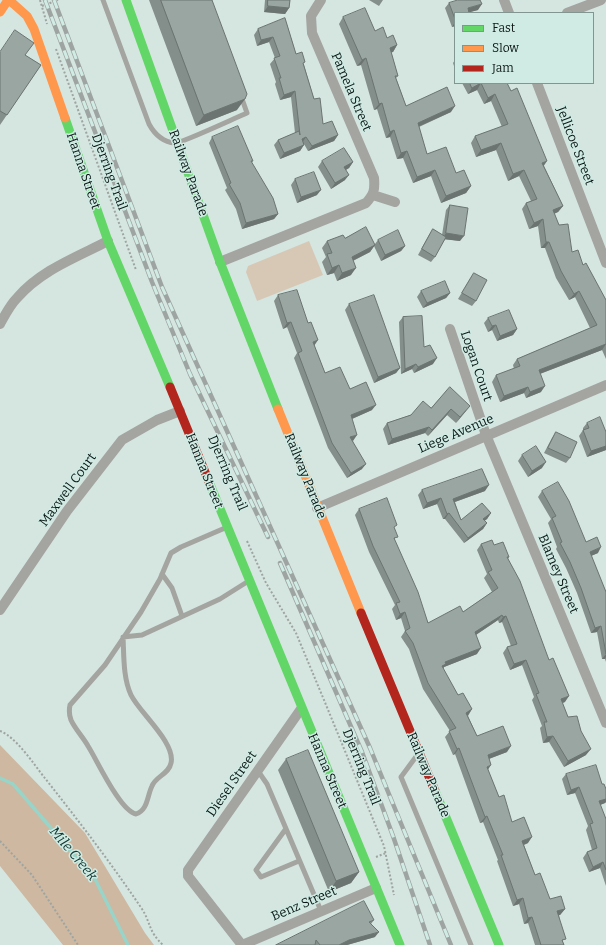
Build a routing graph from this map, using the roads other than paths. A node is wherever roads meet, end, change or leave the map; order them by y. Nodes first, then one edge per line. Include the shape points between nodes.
1 (0, 0) edge
2 (4, 0) edge
3 (9, 0) edge
4 (103, 0) edge
5 (126, 0) edge
6 (320, 0) edge
7 (504, 0) edge
8 (601, 0) edge
9 (0, 12) edge
10 (509, 12) edge
11 (570, 12) edge
12 (537, 84) edge
13 (239, 92) edge
14 (177, 143) junction
15 (373, 195) junction
16 (395, 202) dead end
17 (108, 241) junction
18 (220, 262) junction
19 (606, 263) edge
20 (0, 324) edge
21 (450, 329) dead end
22 (606, 385) edge
23 (180, 411) junction
24 (486, 435) junction
25 (317, 508) junction
26 (226, 528) junction
27 (162, 574) junction
28 (248, 581) junction
29 (0, 610) edge
30 (182, 616) junction
31 (123, 637) junction
32 (301, 709) junction
33 (606, 723) edge
34 (419, 753) junction
35 (258, 771) junction
36 (285, 830) junction
37 (299, 861) junction
38 (376, 888) junction
39 (321, 911) junction
40 (242, 945) edge
41 (400, 945) edge
42 (471, 945) edge
43 (499, 945) edge

1 - 2 main road
3 - 9 main road
3 - 17 main road, Hanna Street via 24,13 34,29
4 - 14 lane via 153,130 161,139
5 - 14 main road, Railway Parade
6 - 15 street, Pamela Street via 311,16 312,32 374,178
7 - 10 street
8 - 11 street
12 - 19 street, Jellicoe Street
13 - 14 lane via 247,113
14 - 18 main road, Railway Parade
15 - 16 street
15 - 18 street via 366,202
17 - 20 street via 56,267 32,283 17,298
17 - 23 main road, Hanna Street
18 - 25 main road, Railway Parade
21 - 24 street, Logan Court
22 - 24 street, Liege Avenue
23 - 26 main road, Hanna Street
23 - 29 street, Maxwell Court via 157,420 122,440 67,511
24 - 25 street, Liege Avenue
24 - 33 street, Blamey Street
25 - 34 main road, Railway Parade
26 - 27 lane via 174,551
26 - 28 main road, Hanna Street
27 - 30 lane via 171,586
27 - 31 lane
28 - 30 lane via 220,599
28 - 32 main road, Hanna Street
30 - 31 lane via 142,635
31 - 31 lane via 130,694 172,757 169,769 152,785 146,805 136,814 130,812 112,790 69,714 71,702 105,665
32 - 35 street, Diesel Street
32 - 38 main road, Hanna Street
34 - 42 lane via 401,776
34 - 43 main road, Railway Parade
35 - 36 lane via 267,784
35 - 40 street, Diesel Street via 188,870 188,876
36 - 37 lane
36 - 37 lane via 256,870 261,877
37 - 39 lane
38 - 39 street, Benz Street
38 - 41 main road, Hanna Street
39 - 40 street, Benz Street

